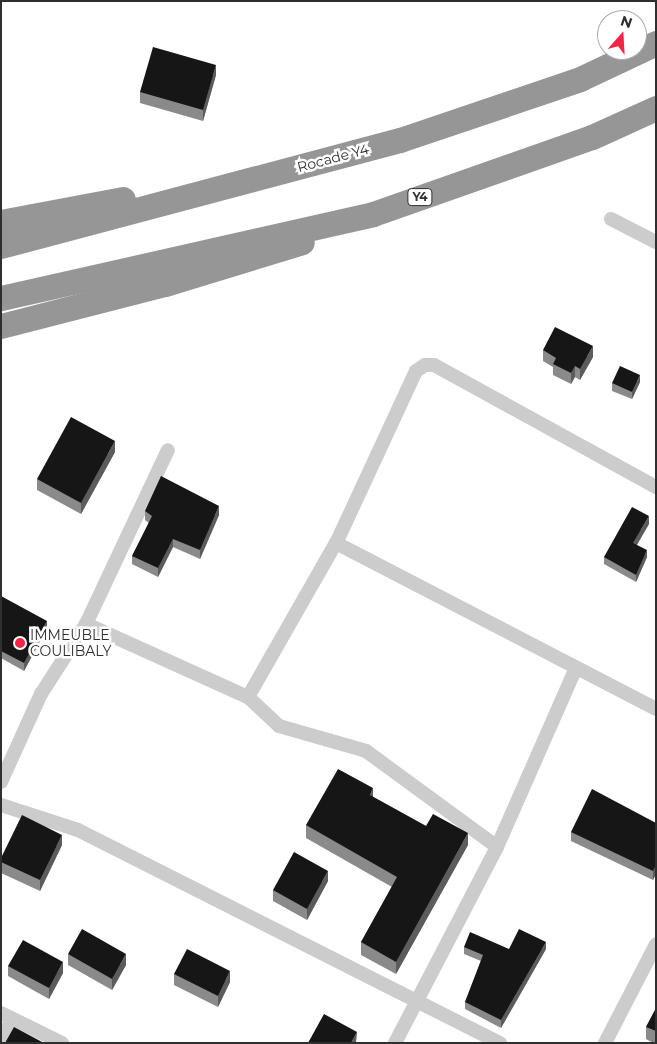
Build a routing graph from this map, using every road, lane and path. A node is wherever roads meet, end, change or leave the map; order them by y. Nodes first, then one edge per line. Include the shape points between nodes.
1 (656, 43) edge
2 (656, 108) edge
3 (302, 166) junction
4 (373, 214) junction
5 (612, 219) dead end
6 (1, 222) edge
7 (656, 242) edge
8 (1, 246) edge
9 (1, 298) edge
10 (1, 326) edge
11 (168, 450) dead end
12 (656, 487) edge
13 (336, 543) junction
14 (86, 624) junction
15 (576, 668) junction
16 (248, 697) junction
17 (656, 709) edge
18 (1, 782) edge
19 (1, 805) edge
20 (497, 847) junction
21 (656, 944) edge
22 (420, 1000) junction
23 (7, 1016) edge
24 (1, 1042) edge
25 (62, 1043) edge
26 (395, 1043) edge
27 (500, 1043) edge
28 (605, 1043) edge

1 - 3 highway, Rocade Y4 via 580,79 400,140
2 - 4 highway, Y4 via 592,137
3 - 6 highway
3 - 8 highway, Rocade Y4
4 - 9 highway, Y4
4 - 10 highway via 275,252
5 - 7 street
11 - 14 street
12 - 13 street via 434,365 425,365 416,371
13 - 15 street
13 - 16 street
14 - 16 street
14 - 18 street via 41,694
15 - 17 street
15 - 20 street
16 - 20 street via 279,726 366,751
19 - 22 street via 78,830
20 - 22 street
21 - 28 street
22 - 26 street
22 - 27 street
23 - 24 street
23 - 25 street

